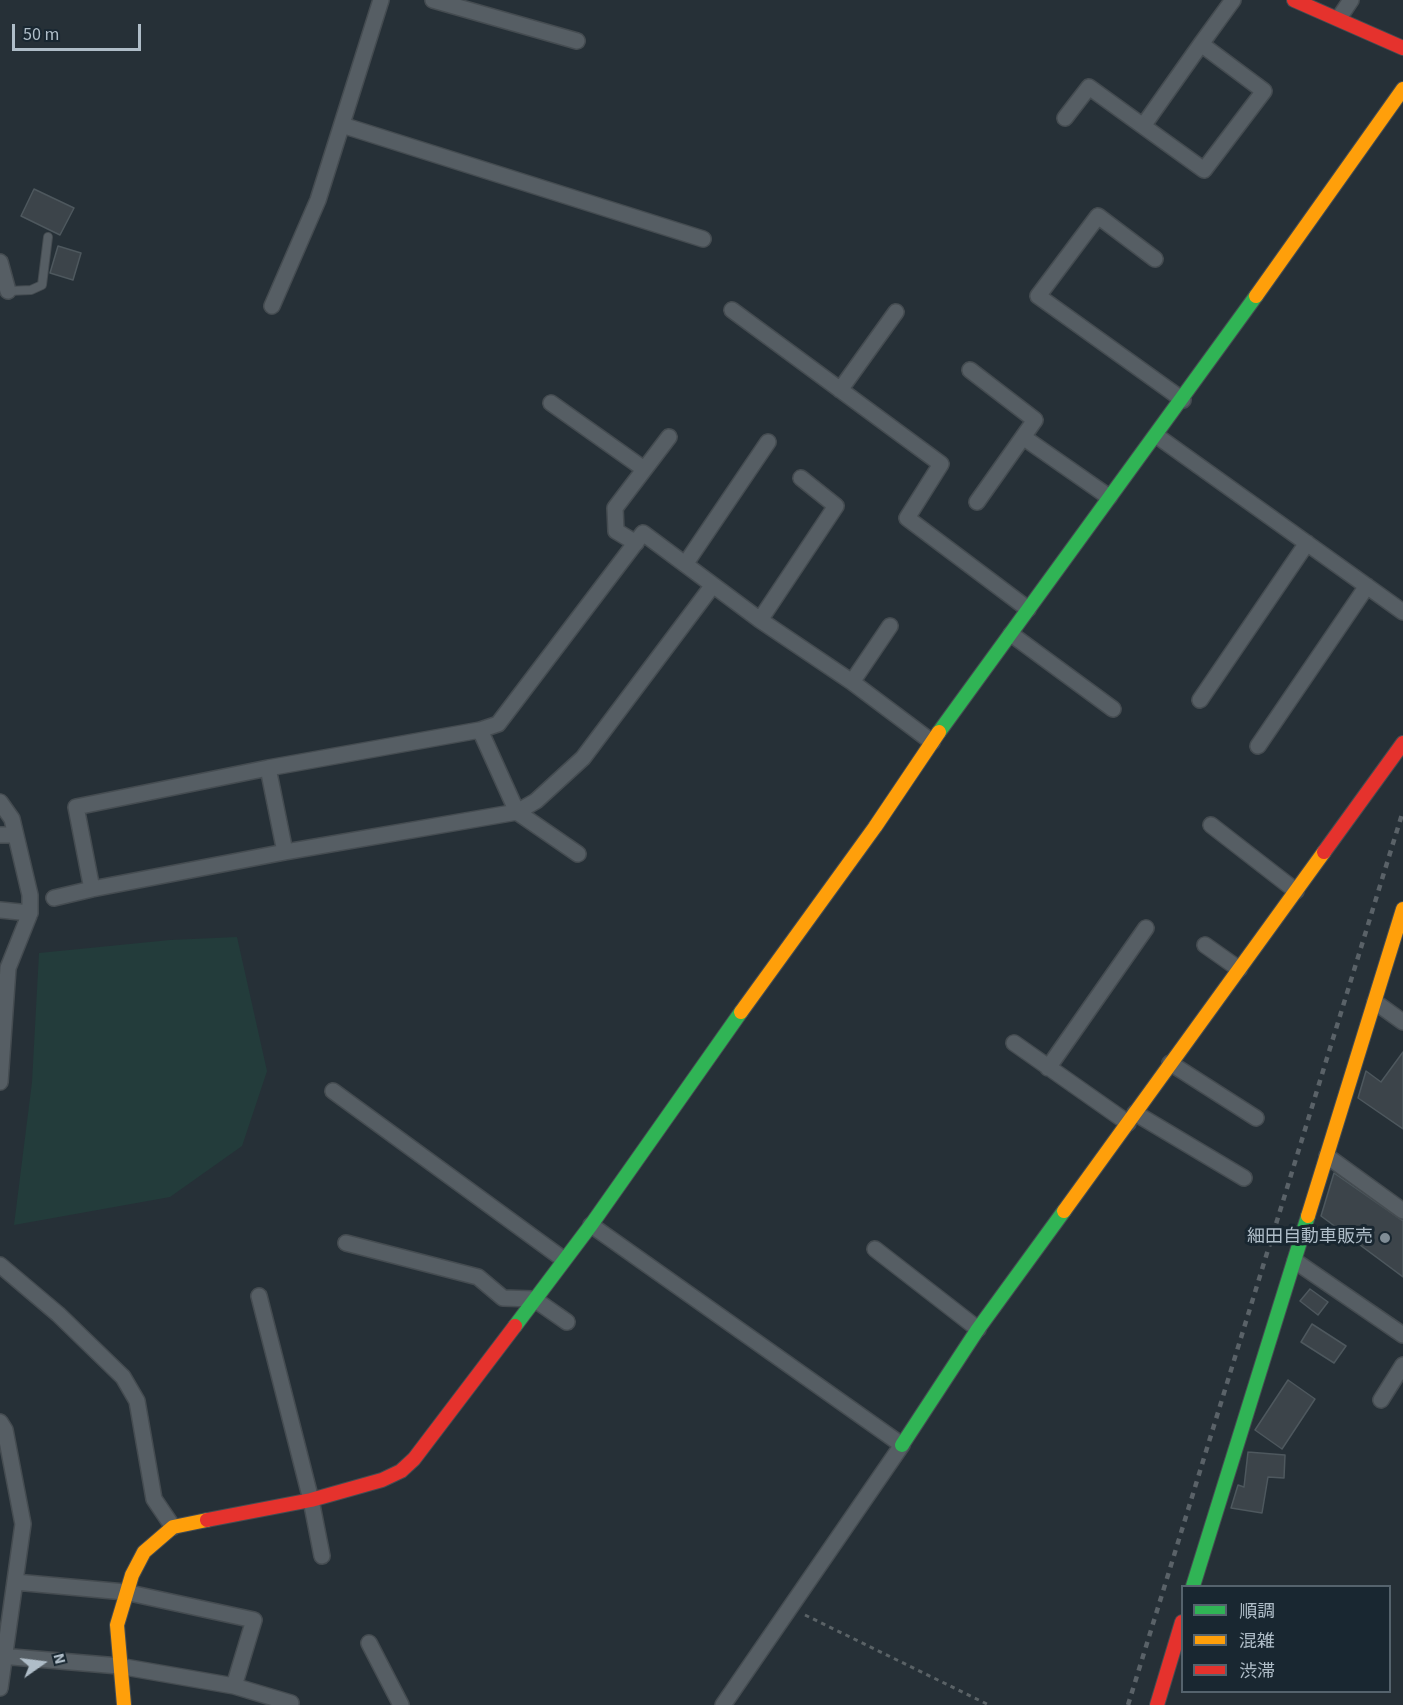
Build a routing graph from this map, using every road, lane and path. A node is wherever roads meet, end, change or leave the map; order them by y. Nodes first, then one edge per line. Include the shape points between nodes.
1 (381, 0) edge
2 (433, 0) edge
3 (1233, 0) edge
4 (1294, 0) edge
5 (1351, 0) edge
6 (1339, 18) junction
7 (577, 41) dead end
8 (1201, 44) junction
9 (1403, 48) edge
10 (1403, 89) edge
11 (1065, 118) dead end
12 (342, 125) junction
13 (1143, 126) junction
14 (48, 237) dead end
15 (703, 239) dead end
16 (1155, 259) dead end
17 (0, 262) edge
18 (8, 291) joint
19 (272, 306) dead end
20 (732, 310) dead end
21 (896, 312) dead end
22 (970, 370) dead end
23 (840, 390) junction
24 (1183, 400) junction
25 (551, 404) dead end
26 (1157, 436) junction
27 (669, 437) dead end
28 (1023, 437) junction
29 (768, 442) dead end
30 (644, 469) junction
31 (801, 478) dead end
32 (1109, 497) junction
33 (978, 502) dead end
34 (636, 543) junction
35 (1307, 543) junction
36 (686, 563) junction
37 (713, 585) junction
38 (1367, 586) junction
39 (1028, 609) junction
40 (1403, 612) edge
41 (760, 620) junction
42 (890, 626) dead end
43 (1011, 634) junction
44 (852, 682) junction
45 (1200, 700) dead end
46 (1113, 709) dead end
47 (480, 730) junction
48 (932, 742) junction
49 (1403, 743) edge
50 (1258, 746) dead end
51 (268, 768) junction
52 (0, 802) edge
53 (517, 812) junction
54 (1211, 825) dead end
55 (8, 835) edge
56 (285, 852) junction
57 (578, 854) dead end
58 (92, 889) junction
59 (1296, 891) junction
60 (54, 898) dead end
61 (1403, 909) edge
62 (0, 910) edge
63 (30, 913) junction
64 (1146, 928) dead end
65 (1205, 945) dead end
66 (1239, 969) junction
67 (1375, 1002) junction
68 (1403, 1022) edge
69 (1014, 1043) dead end
70 (1170, 1063) junction
71 (1048, 1068) junction
72 (0, 1082) edge
73 (333, 1091) dead end
74 (1132, 1118) junction
75 (1256, 1118) dead end
76 (1327, 1156) junction
77 (1244, 1179) dead end
78 (1403, 1211) edge
79 (591, 1225) junction
80 (346, 1243) dead end
81 (875, 1249) dead end
82 (563, 1259) junction
83 (1294, 1261) junction
84 (0, 1265) edge
85 (259, 1296) dead end
86 (534, 1299) junction
87 (567, 1323) dead end
88 (978, 1329) junction
89 (1403, 1335) edge
90 (1403, 1365) edge
91 (1381, 1400) dead end
92 (0, 1422) edge
93 (902, 1445) junction
94 (311, 1500) junction
95 (173, 1527) junction
96 (322, 1556) dead end
97 (15, 1582) junction
98 (1195, 1585) edge
99 (125, 1592) junction
100 (790, 1608) junction
101 (1181, 1625) edge
102 (369, 1643) dead end
103 (2, 1656) edge
104 (119, 1665) junction
105 (234, 1686) junction
106 (0, 1688) edge
107 (291, 1703) dead end
108 (124, 1705) edge
109 (400, 1705) edge
110 (723, 1705) edge
111 (989, 1705) edge
112 (1157, 1705) edge

1 - 12 street
2 - 7 street
3 - 8 street
4 - 6 street
5 - 6 street
6 - 9 street
8 - 13 street
8 - 13 street via 1264,91 1204,170
10 - 24 street
11 - 13 street via 1089,87
12 - 15 street
12 - 19 street via 318,200
14 - 18 lane via 42,285 31,290
16 - 24 street via 1098,216 1038,296
17 - 18 street
20 - 23 street
21 - 23 street
22 - 28 street via 1035,420
23 - 39 street via 941,464 907,519
24 - 26 street
25 - 30 street
26 - 32 street
26 - 35 street
27 - 30 street
28 - 32 street
28 - 33 street
29 - 36 street
30 - 34 street via 615,508 616,531
31 - 41 street via 836,506
32 - 39 street
34 - 36 street via 643,533
34 - 47 street via 498,724
35 - 38 street
35 - 45 street
36 - 37 street
37 - 41 street
37 - 53 street via 583,758 536,801
38 - 40 street
38 - 50 street
39 - 43 street
41 - 44 street
42 - 44 street
43 - 46 street
43 - 48 street
44 - 48 street
47 - 51 street
47 - 53 street
48 - 79 street
49 - 59 street
51 - 56 street
51 - 58 street via 76,807
52 - 55 street via 12,819
53 - 56 street
53 - 57 street
54 - 59 street
55 - 63 street via 30,895
56 - 58 street
58 - 60 street
59 - 66 street
61 - 67 street
62 - 63 street
63 - 72 street via 9,968
64 - 71 street
65 - 66 street
66 - 70 street
67 - 68 street
67 - 76 street
69 - 71 street
70 - 74 street
70 - 75 street
71 - 74 street
73 - 82 street
74 - 77 street
74 - 88 street
76 - 78 street
76 - 83 street
79 - 82 street
79 - 93 street
80 - 86 street via 478,1277 503,1298
81 - 88 street
82 - 86 street
83 - 89 street
83 - 98 street
84 - 95 street via 123,1377 137,1401 154,1499
85 - 94 street
86 - 87 street
86 - 94 street via 414,1460 382,1480
88 - 93 street
90 - 91 street
92 - 97 street via 5,1430 23,1524
93 - 100 street
94 - 95 street
94 - 96 street
95 - 99 street via 144,1552
97 - 99 street
97 - 103 street
99 - 104 street via 117,1624
99 - 105 street via 254,1620
100 - 110 street
100 - 111 path
101 - 112 street
102 - 109 street
103 - 104 street
103 - 106 street
104 - 105 street
104 - 108 street
105 - 107 street

